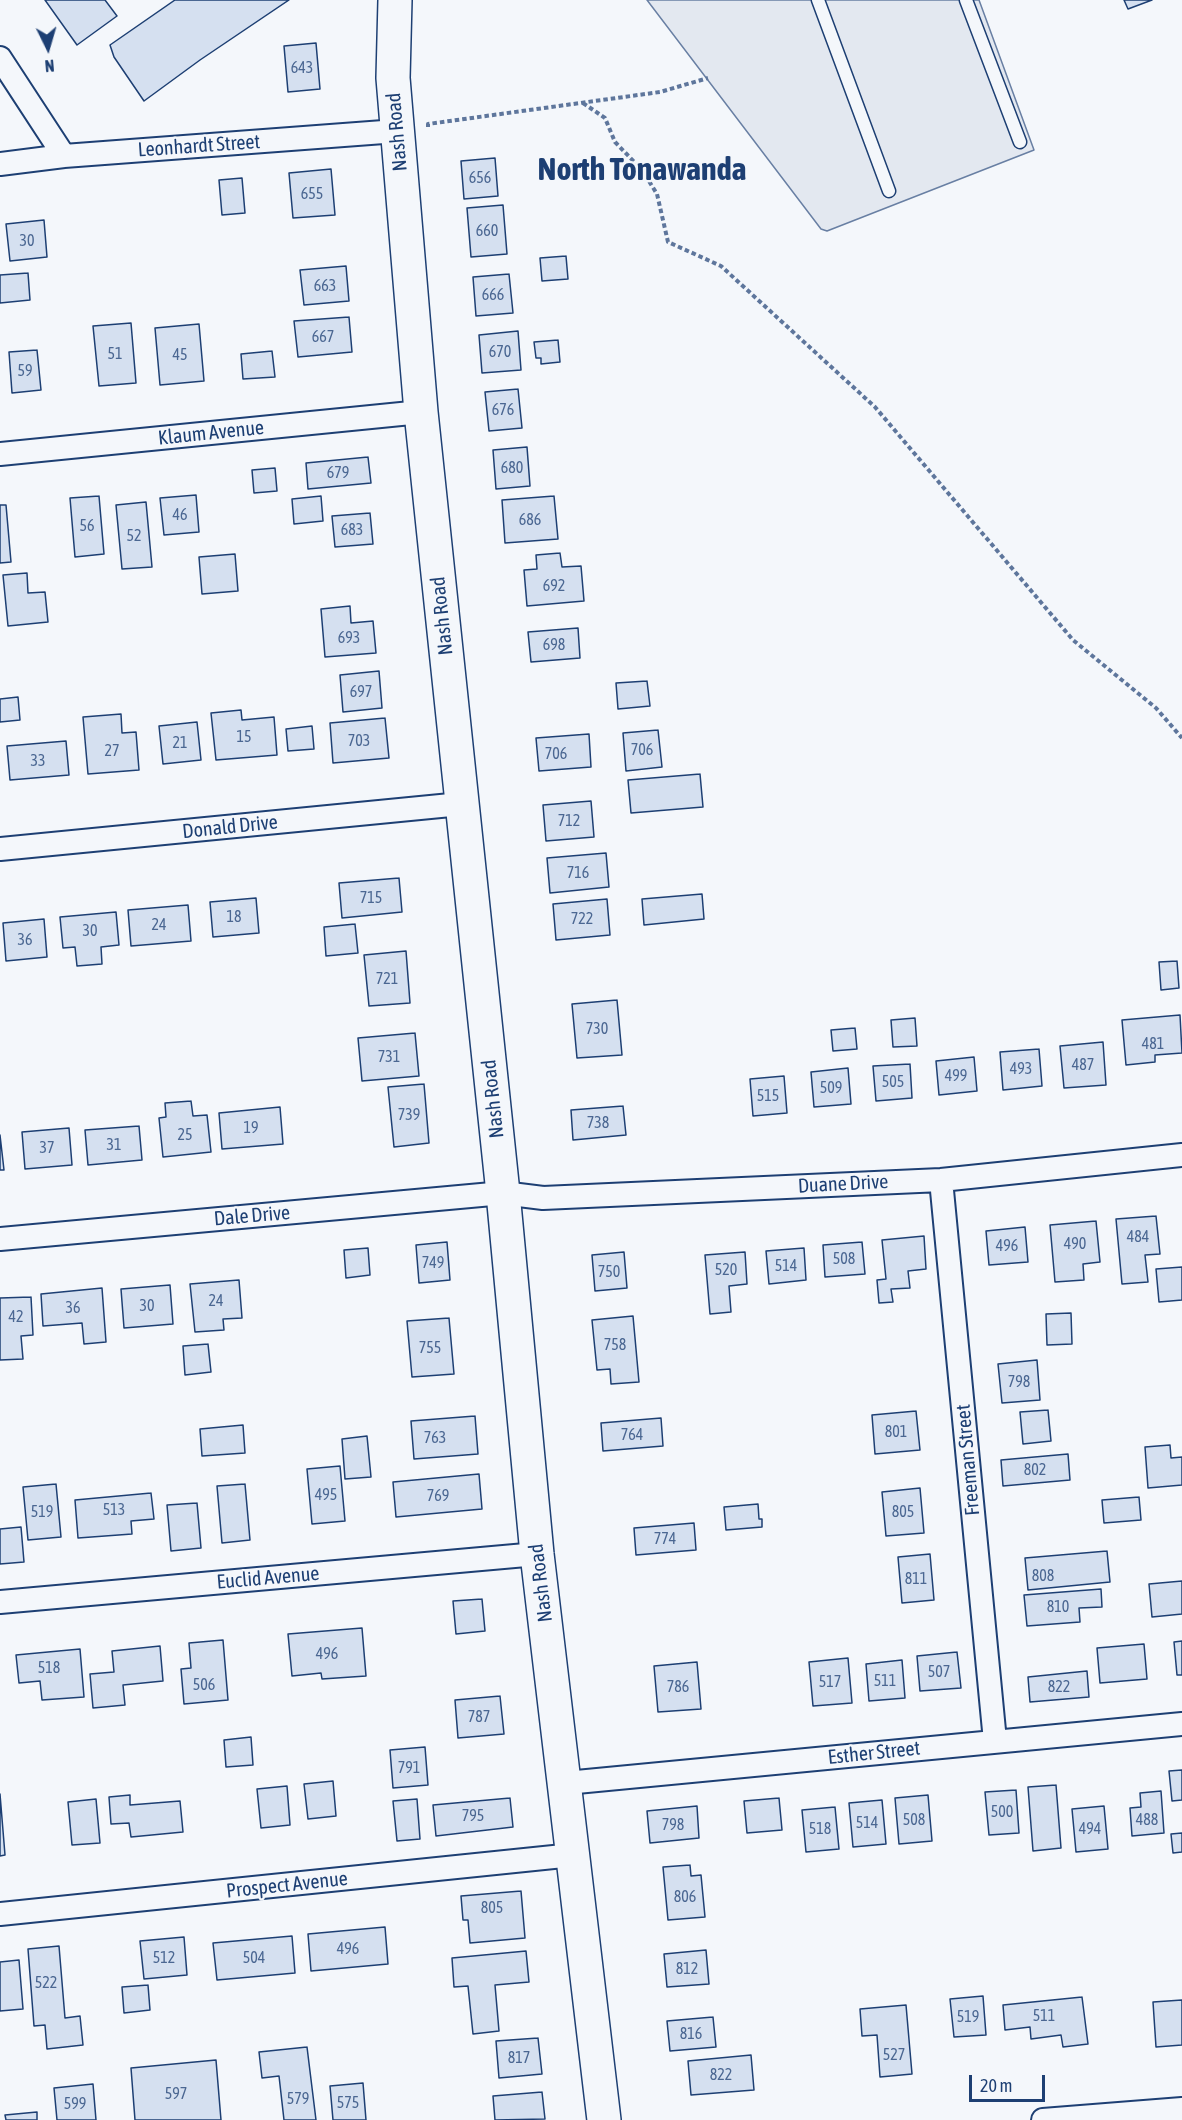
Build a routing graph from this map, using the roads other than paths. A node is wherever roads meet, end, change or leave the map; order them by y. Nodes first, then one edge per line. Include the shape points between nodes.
1 (376, 0) edge
2 (395, 0) edge
3 (818, 0) edge
4 (966, 0) edge
5 (0, 58) edge
6 (393, 78) junction
7 (413, 131) junction
8 (1020, 142) dead end
9 (64, 156) junction
10 (0, 164) edge
11 (889, 190) dead end
12 (421, 412) junction
13 (0, 454) edge
14 (461, 804) junction
15 (0, 849) edge
16 (1182, 1155) edge
17 (941, 1180) junction
18 (503, 1193) junction
19 (0, 1239) edge
20 (537, 1554) junction
21 (0, 1602) edge
22 (1182, 1724) edge
23 (995, 1741) junction
24 (566, 1783) junction
25 (573, 1855) junction
26 (0, 1914) edge
27 (1182, 2109) edge
28 (604, 2120) edge
29 (1043, 2120) edge

1 - 6 main road
2 - 6 main road
3 - 11 lane
4 - 8 lane
5 - 9 street
6 - 7 main road, Nash Road
7 - 9 street, Leonhardt Street
7 - 12 main road, Nash Road
9 - 10 street, Leonhardt Street
12 - 13 street, Klaum Avenue
12 - 14 main road, Nash Road
14 - 15 street, Donald Drive
14 - 18 main road, Nash Road
16 - 17 street, Duane Drive
17 - 18 street, Duane Drive via 543,1198
17 - 23 street, Freeman Street
18 - 19 street, Dale Drive
18 - 20 main road, Nash Road
20 - 21 street, Euclid Avenue
20 - 24 main road, Nash Road
22 - 23 street, Esther Street
23 - 24 street, Esther Street
24 - 25 main road, Nash Road
25 - 26 street, Prospect Avenue
25 - 28 main road, Nash Road
27 - 29 street

